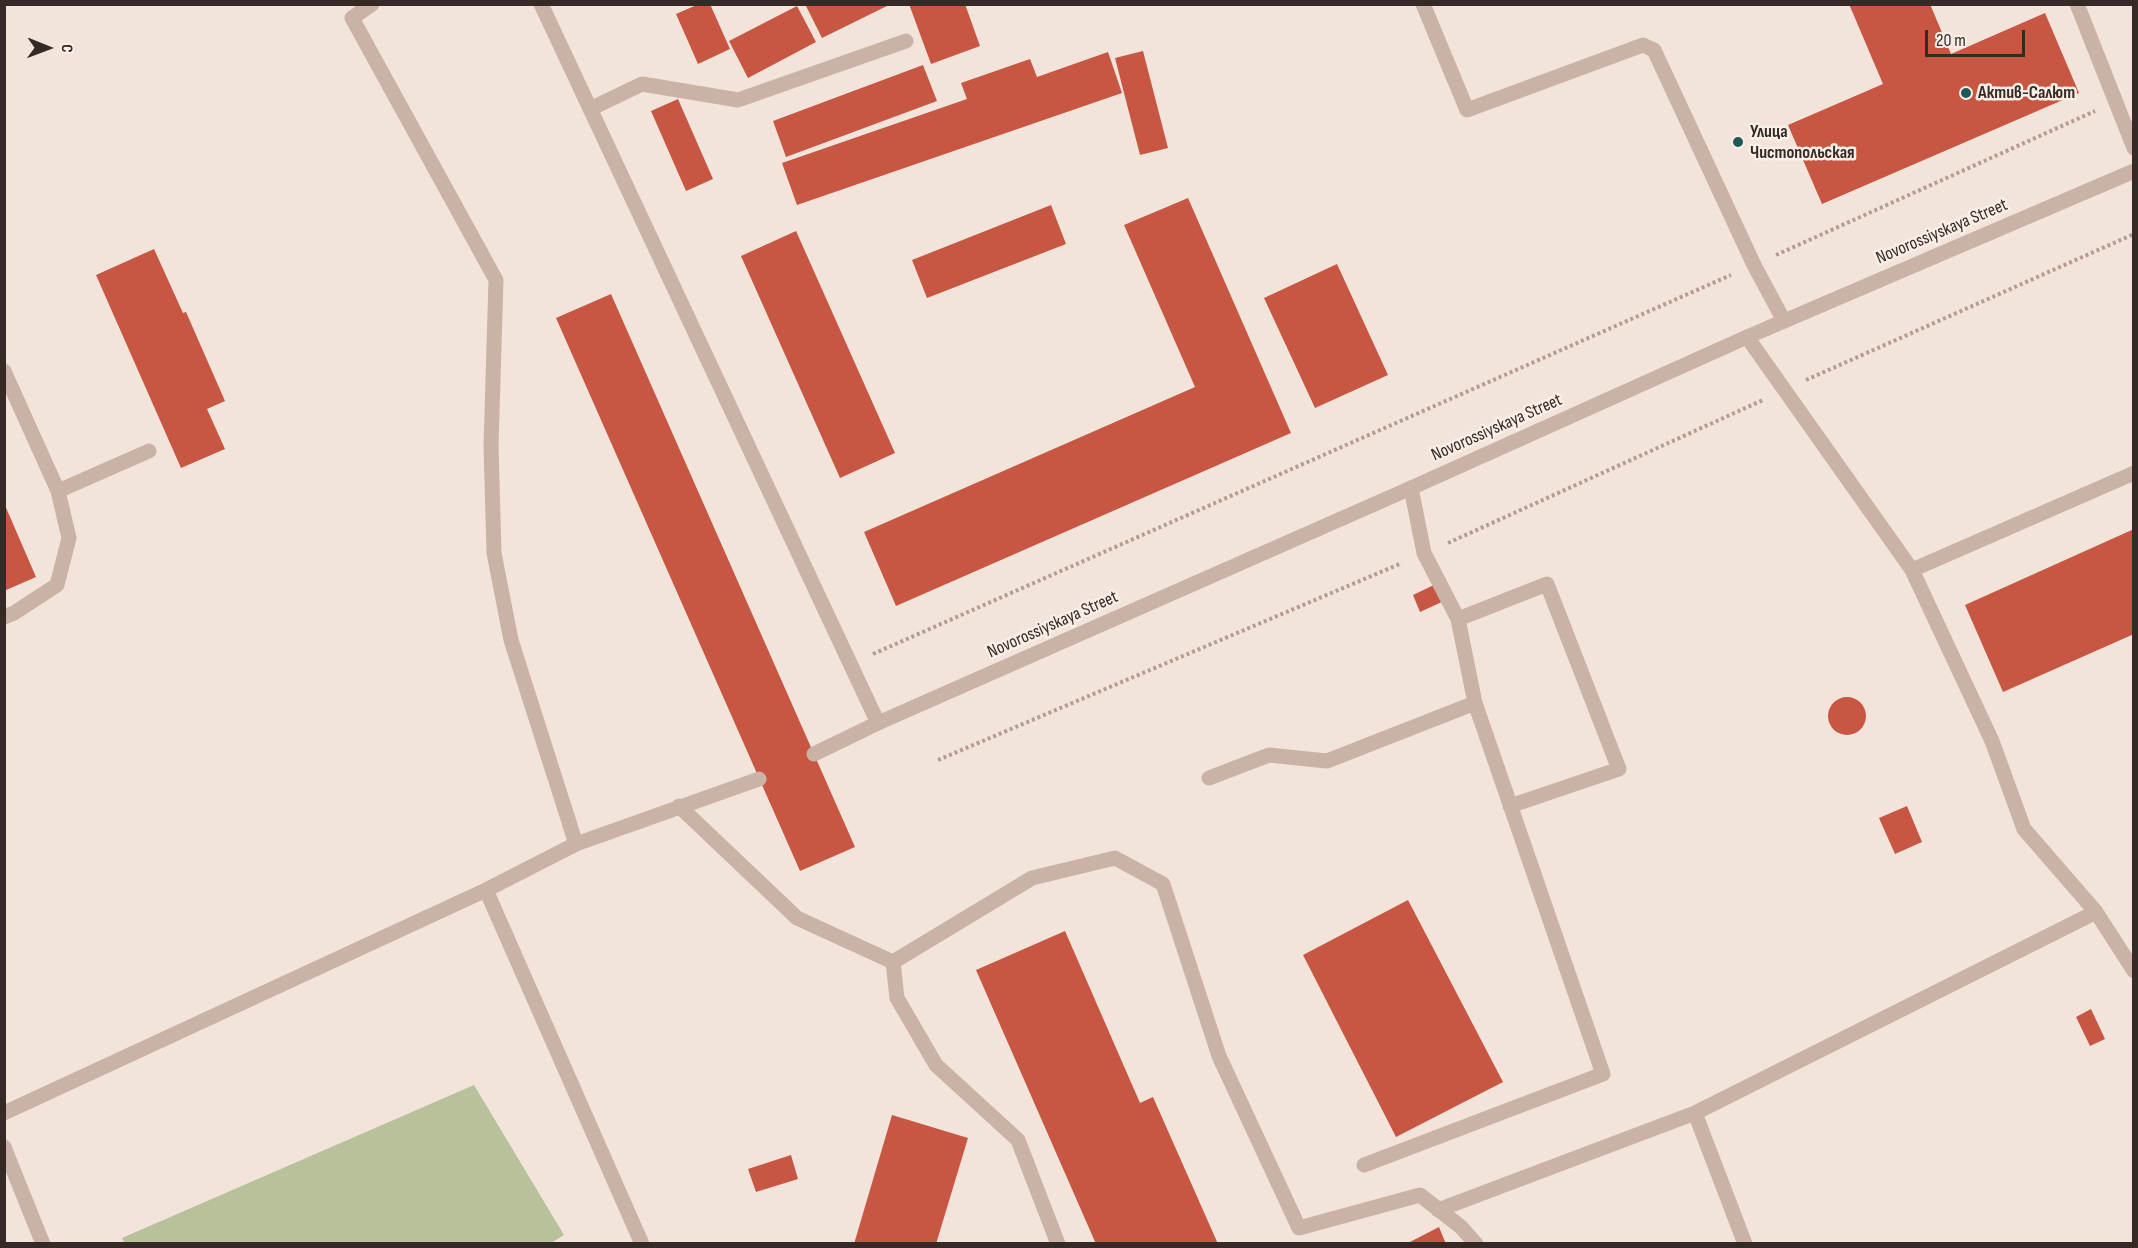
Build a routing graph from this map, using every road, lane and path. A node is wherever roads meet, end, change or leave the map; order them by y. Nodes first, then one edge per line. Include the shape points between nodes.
1 (372, 4) edge
2 (541, 4) edge
3 (1423, 4) edge
4 (2077, 4) edge
5 (349, 11) edge
6 (906, 41) dead end
7 (2115, 102) junction
8 (590, 109) junction
9 (2133, 148) edge
10 (2133, 171) edge
11 (2133, 234) edge
12 (1754, 265) junction
13 (1784, 321) junction
14 (1747, 337) junction
15 (4, 371) edge
16 (1785, 390) junction
17 (149, 451) dead end
18 (2133, 473) edge
19 (1411, 488) junction
20 (58, 491) junction
21 (1424, 553) junction
22 (1912, 570) junction
23 (4, 617) edge
24 (1458, 619) junction
25 (850, 664) junction
26 (1475, 703) junction
27 (878, 723) junction
28 (814, 754) dead end
29 (938, 760) dead end
30 (1209, 778) dead end
31 (759, 779) dead end
32 (679, 806) junction
33 (1510, 806) junction
34 (576, 844) junction
35 (486, 890) junction
36 (2096, 912) junction
37 (892, 962) junction
38 (2133, 971) edge
39 (4, 1113) edge
40 (1695, 1113) junction
41 (4, 1147) edge
42 (1364, 1165) dead end
43 (1438, 1210) junction
44 (43, 1244) edge
45 (642, 1244) edge
46 (1058, 1244) edge
47 (1476, 1244) edge
48 (1745, 1244) edge

1 - 5 street
2 - 8 street
3 - 12 street via 1467,111 1643,45 1654,50
4 - 7 street
5 - 34 street via 496,280 491,446 494,553 511,640
6 - 8 street via 738,100 642,84
7 - 9 street
7 - 12 path
8 - 25 street
10 - 13 street, Novorossiyskaya Street
11 - 16 path
12 - 13 street
12 - 25 path
13 - 14 street, Novorossiyskaya Street
14 - 16 street
14 - 19 street, Novorossiyskaya Street
15 - 20 street
16 - 21 path
16 - 22 street
17 - 20 street
18 - 22 street
19 - 21 street
19 - 27 street, Novorossiyskaya Street
20 - 23 street via 69,538 57,585
21 - 24 street
21 - 29 path
22 - 36 street via 1992,741 2024,829
24 - 26 street
24 - 33 street via 1547,584 1619,769
25 - 27 street
26 - 30 street via 1327,761 1269,755
26 - 33 street
27 - 28 street, Novorossiyskaya Street
31 - 32 street
32 - 34 street
32 - 37 street via 797,918
33 - 42 street via 1603,1074
34 - 35 street
35 - 39 street
35 - 45 street
36 - 38 street
36 - 40 street
37 - 43 street via 1032,878 1115,858 1163,884 1219,1056 1299,1228 1420,1195
37 - 46 street via 897,998 936,1065 1018,1140
40 - 43 street
40 - 48 street
41 - 44 street
43 - 47 street

